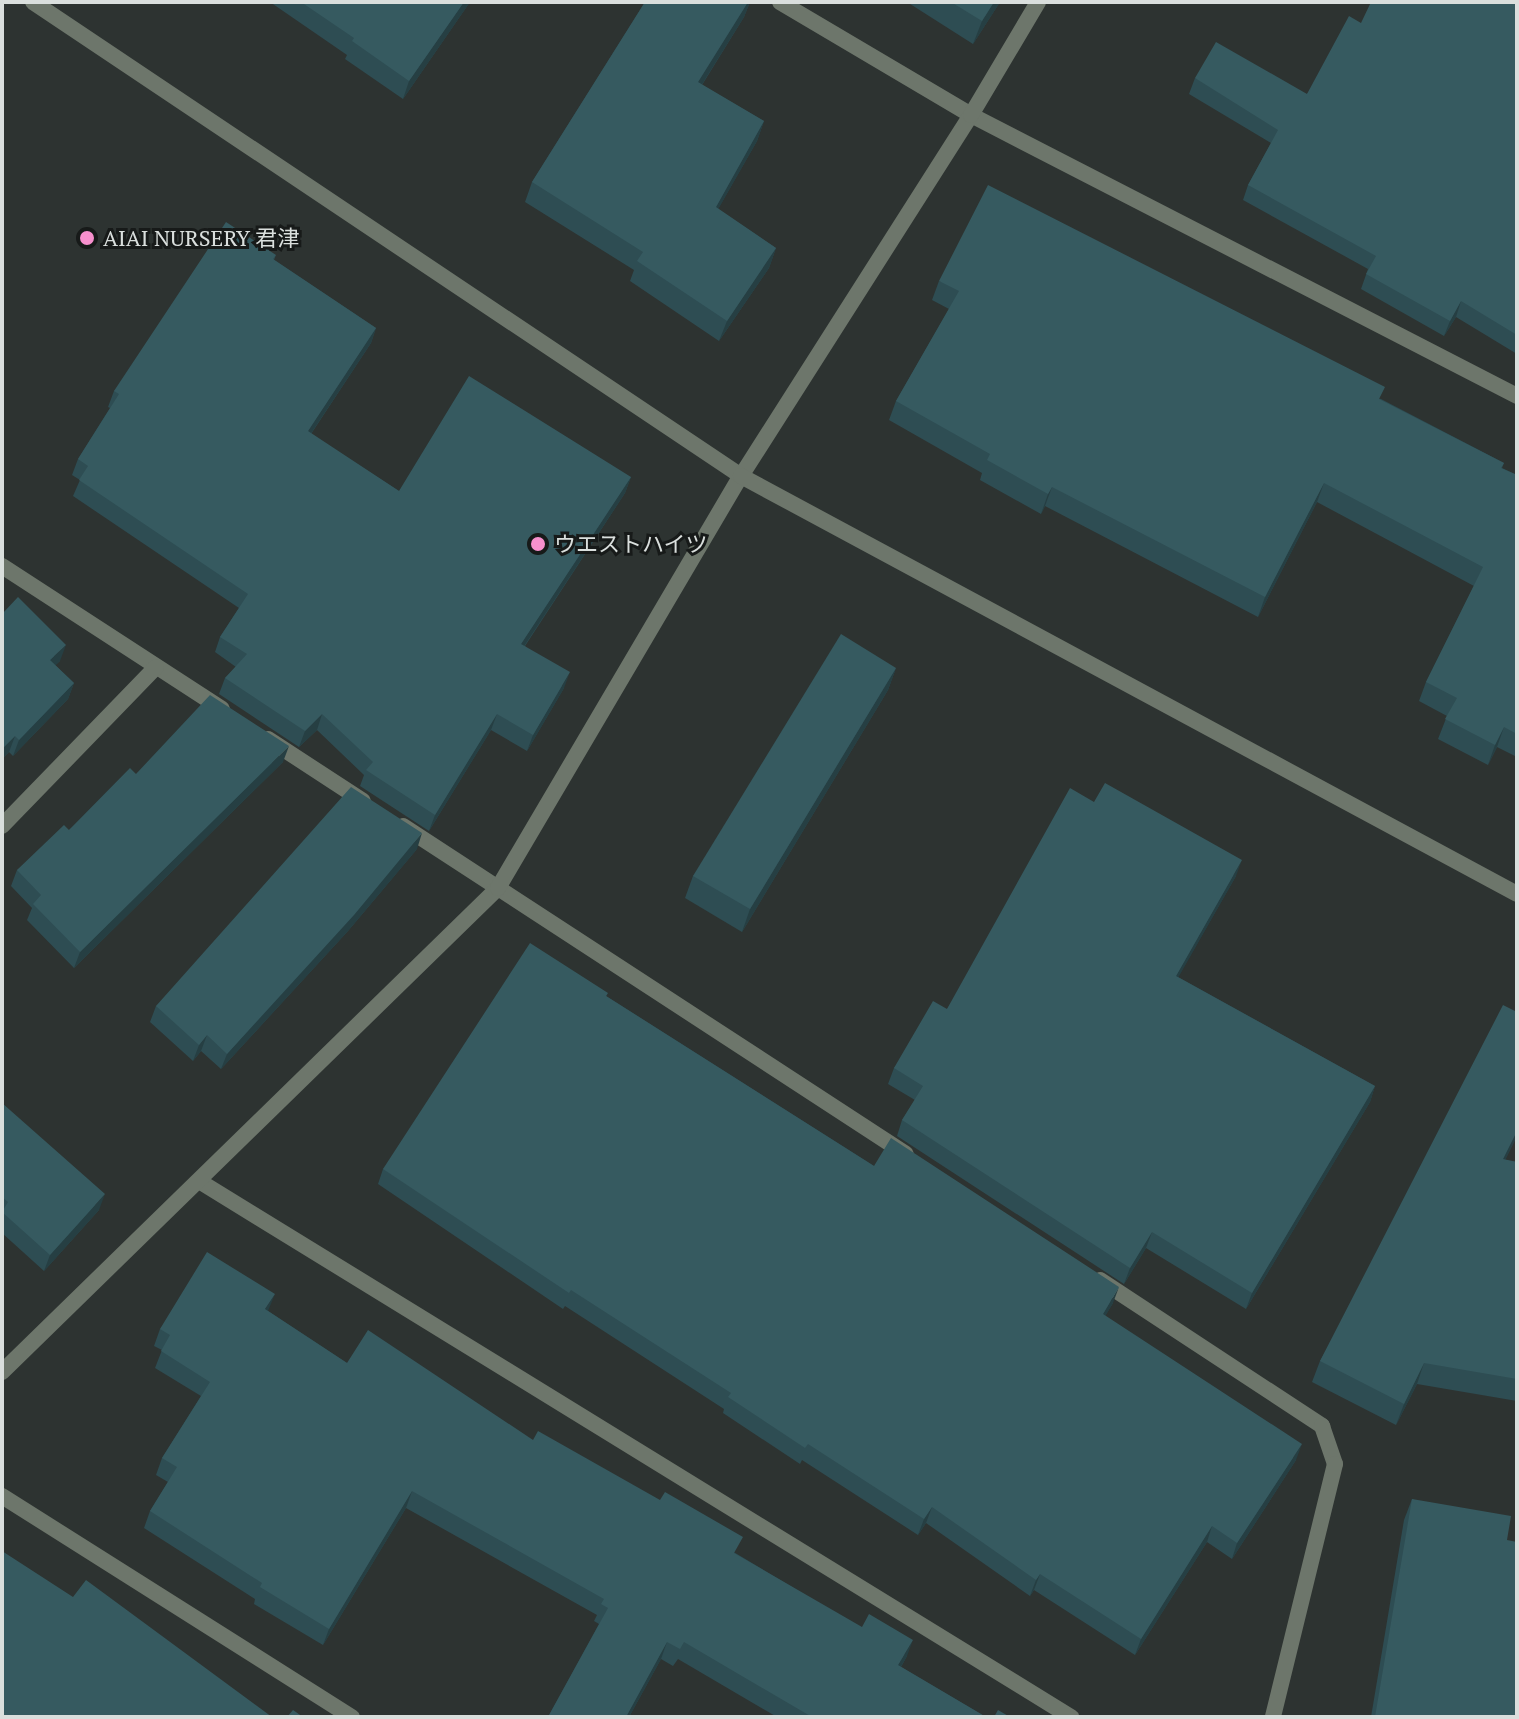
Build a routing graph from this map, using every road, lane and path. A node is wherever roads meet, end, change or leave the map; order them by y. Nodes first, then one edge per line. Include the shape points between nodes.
1 (33, 2) edge
2 (780, 2) edge
3 (1038, 2) edge
4 (971, 115) junction
5 (1517, 396) edge
6 (741, 476) junction
7 (2, 566) edge
8 (156, 667) junction
9 (2, 826) edge
10 (498, 888) junction
11 (1517, 894) edge
12 (924, 1166) edge
13 (199, 1181) junction
14 (1083, 1270) edge
15 (2, 1372) edge
16 (2, 1496) edge
17 (352, 1717) edge
18 (1071, 1717) edge
19 (1273, 1717) edge

1 - 6 street
2 - 4 street
3 - 4 street
4 - 5 street
4 - 6 street
6 - 10 street
6 - 11 street
7 - 8 street
8 - 9 street
8 - 10 street
10 - 12 street
10 - 13 street
13 - 15 street
13 - 18 street
14 - 19 street via 1322,1426 1335,1464
16 - 17 street

